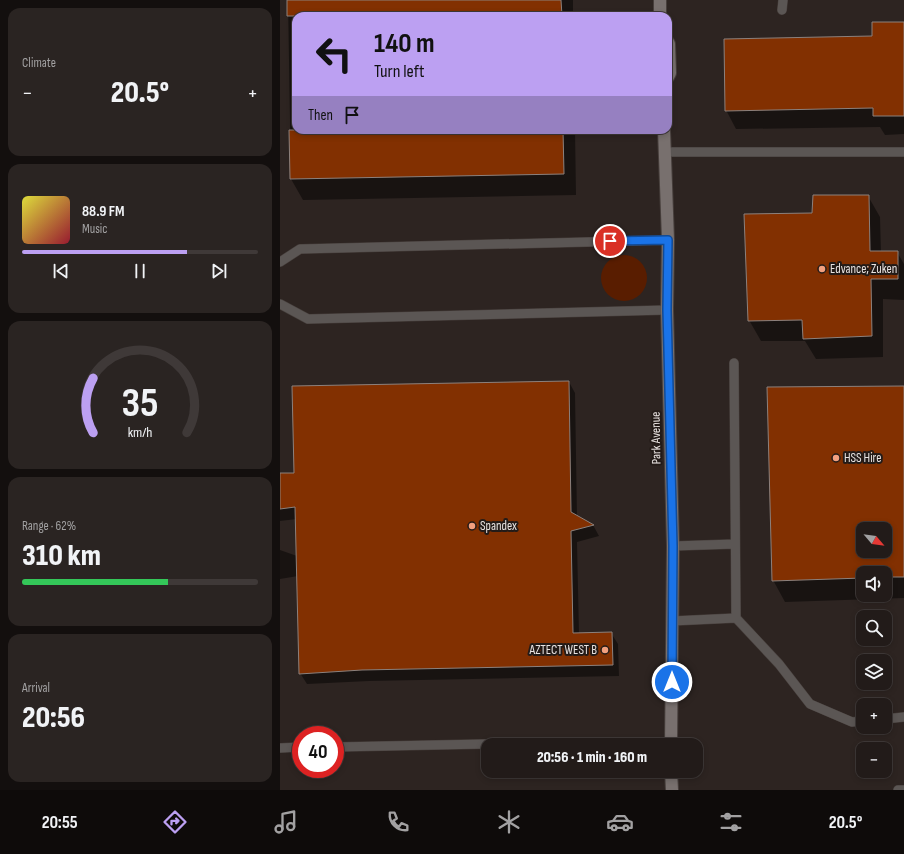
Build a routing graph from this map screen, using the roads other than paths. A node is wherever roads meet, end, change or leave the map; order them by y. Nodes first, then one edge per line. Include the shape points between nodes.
1 (660, 0) edge
2 (782, 0) edge
3 (782, 10) dead end
4 (660, 12) edge
5 (664, 134) edge
6 (666, 152) junction
7 (904, 152) edge
8 (668, 240) junction
9 (280, 262) edge
10 (280, 304) edge
11 (667, 310) junction
12 (734, 363) dead end
13 (735, 544) junction
14 (673, 546) junction
15 (736, 618) junction
16 (672, 621) junction
17 (904, 717) edge
18 (892, 718) edge
19 (856, 722) edge
20 (671, 738) edge
21 (481, 744) edge
22 (344, 747) edge
23 (280, 748) edge
24 (292, 748) edge
25 (671, 778) edge
26 (672, 790) edge
27 (898, 790) edge
28 (904, 790) edge

1 - 4 street
2 - 3 lane
5 - 6 street, Park Avenue
6 - 7 lane
6 - 8 street, Park Avenue
8 - 9 lane via 300,249
8 - 11 street, Park Avenue
10 - 11 lane via 308,319
11 - 14 street, Park Avenue
12 - 13 lane
13 - 14 lane
13 - 15 lane
14 - 16 street, Park Avenue
15 - 16 lane
15 - 19 lane via 810,704
16 - 20 street, Park Avenue
17 - 18 lane
21 - 22 lane
23 - 24 lane
25 - 26 street
27 - 28 lane

